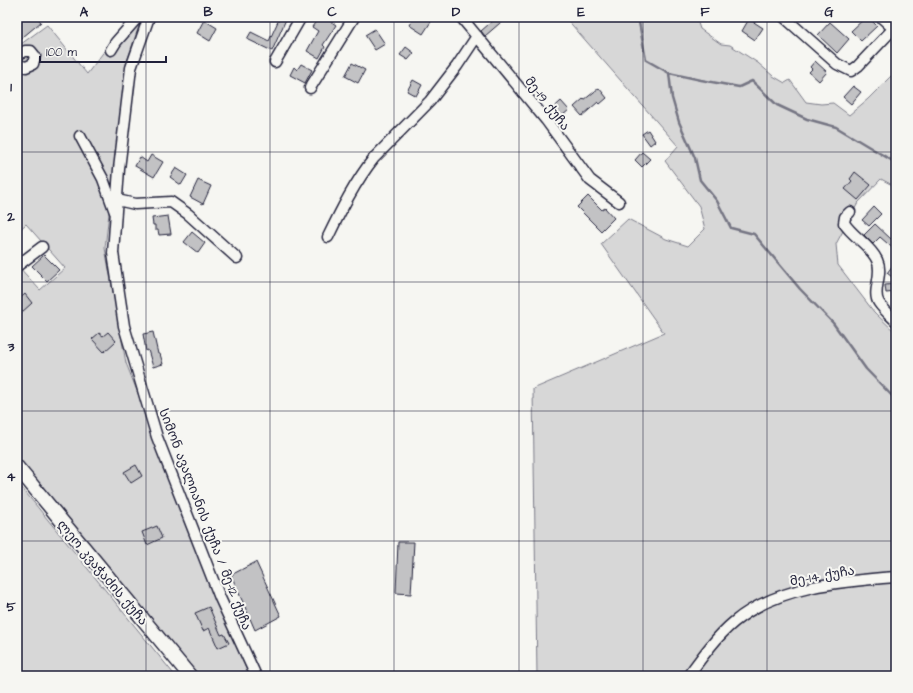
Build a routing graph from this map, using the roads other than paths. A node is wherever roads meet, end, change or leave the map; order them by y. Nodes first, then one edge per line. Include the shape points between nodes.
1 (138, 17) edge
2 (149, 17) edge
3 (301, 17) edge
4 (354, 17) edge
5 (461, 17) edge
6 (784, 17) edge
7 (881, 17) edge
8 (895, 30) edge
9 (477, 36) junction
10 (111, 50) dead end
11 (17, 55) edge
12 (275, 62) dead end
13 (17, 65) edge
14 (310, 88) dead end
15 (80, 136) dead end
16 (117, 200) junction
17 (619, 202) dead end
18 (850, 212) dead end
19 (116, 216) junction
20 (328, 237) dead end
21 (42, 246) dead end
22 (237, 258) dead end
23 (17, 266) edge
24 (896, 321) edge
25 (17, 467) edge
26 (896, 577) edge
27 (190, 676) edge
28 (256, 676) edge
29 (688, 676) edge

1 - 10 street
2 - 16 street, სიმონ ავალიანის ქუჩა / მე-12 ქუჩა via 131,68
3 - 12 street
4 - 14 street
5 - 9 street, მე-19 ქუჩა
6 - 8 street via 837,64 851,72
7 - 8 street
9 - 17 street, მე-19 ქუჩა via 546,120 590,180
9 - 20 street via 430,101 366,168
11 - 13 street via 31,51 35,56 33,64 26,67
15 - 19 street via 102,179
16 - 19 street, სიმონ ავალიანის ქუჩა / მე-12 ქუჩა
16 - 22 street via 135,204 171,202
18 - 24 street via 844,223 878,260 878,302
19 - 28 street, სიმონ ავალიანის ქუჩა / მე-12 ქუჩა via 113,252 124,326 157,437 220,598
21 - 23 street
25 - 27 main road, ლეო კვაჭაძის ქუჩა
26 - 29 street, მე-14 ქუჩა via 818,586 768,601 733,622

